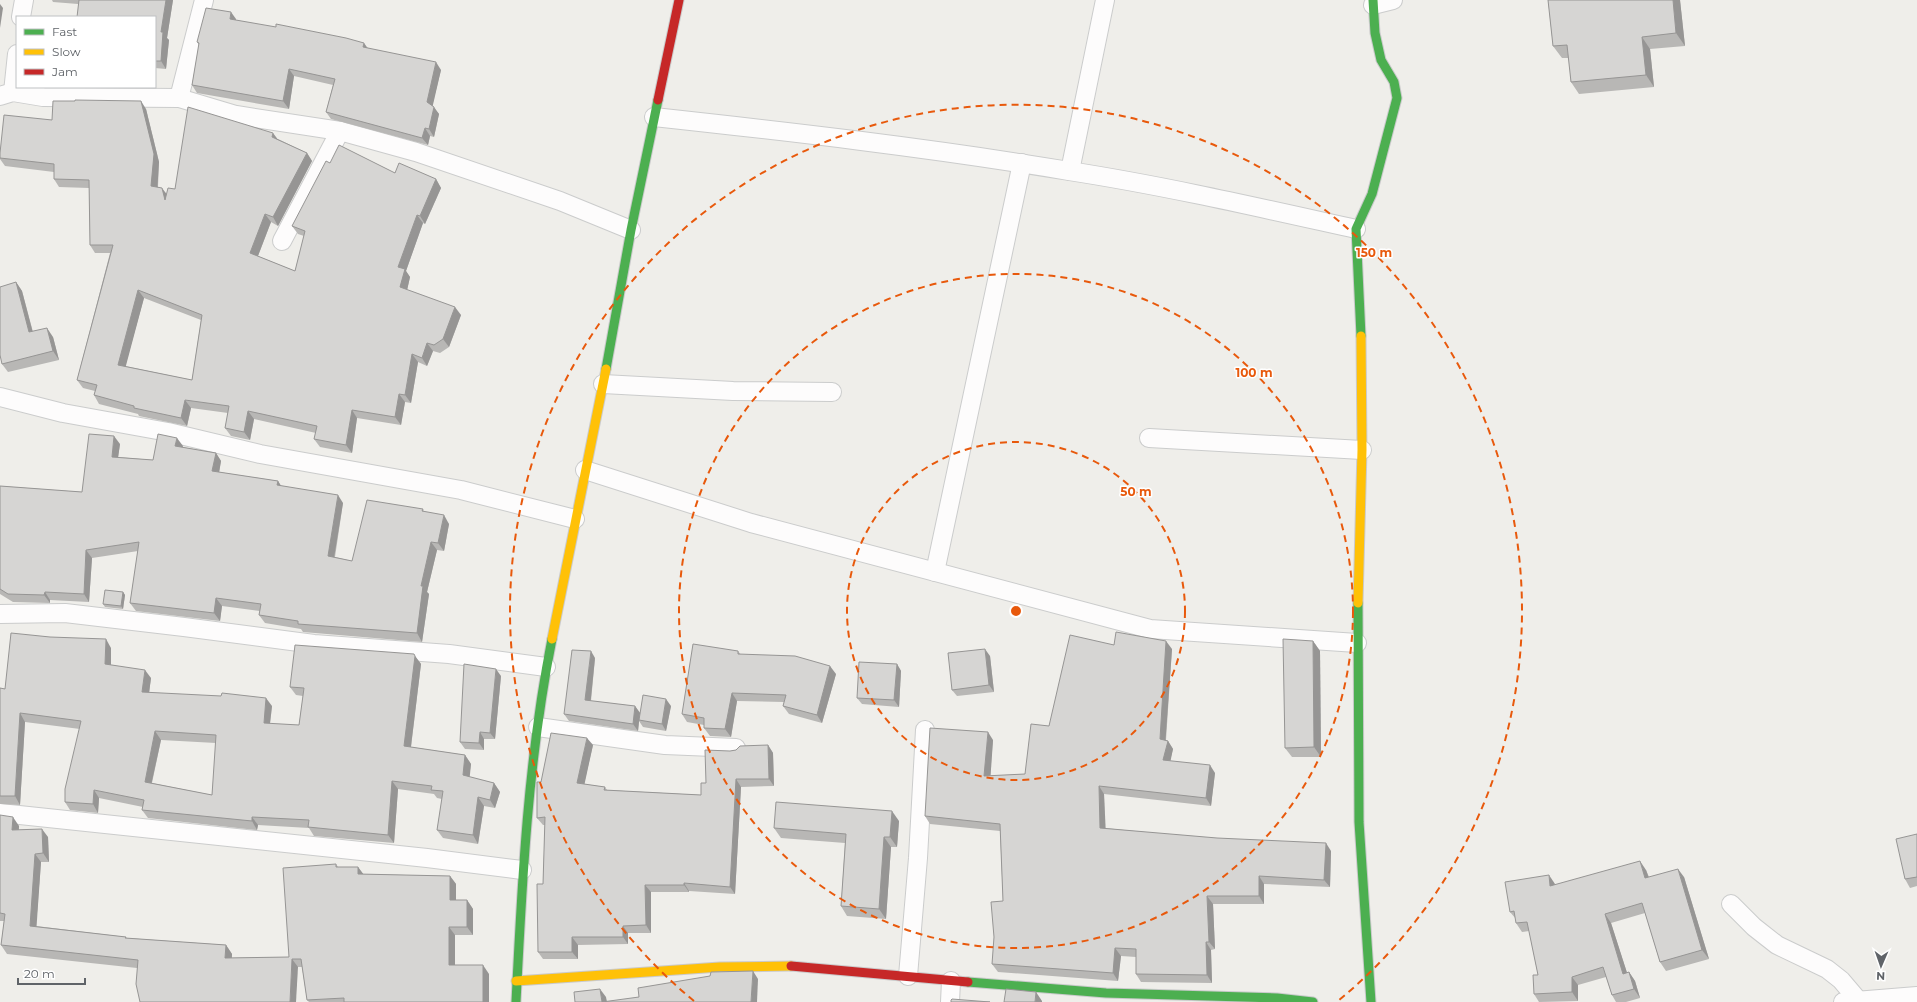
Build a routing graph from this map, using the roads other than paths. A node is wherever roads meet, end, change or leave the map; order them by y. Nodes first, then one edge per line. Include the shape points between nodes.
1 (24, 0) edge
2 (204, 0) edge
3 (679, 0) edge
4 (1105, 0) edge
5 (1393, 0) edge
6 (1373, 3) edge
7 (21, 16) edge
8 (16, 58) edge
9 (6, 94) edge
10 (179, 98) junction
11 (654, 117) junction
12 (340, 131) junction
13 (1022, 163) junction
14 (1070, 171) junction
15 (1356, 229) junction
16 (631, 230) junction
17 (282, 241) dead end
18 (603, 384) junction
19 (832, 392) dead end
20 (0, 397) edge
21 (1149, 438) dead end
22 (1362, 450) junction
23 (585, 470) junction
24 (575, 519) junction
25 (935, 572) junction
26 (0, 614) edge
27 (1357, 642) junction
28 (546, 667) junction
29 (538, 727) junction
30 (925, 730) dead end
31 (736, 748) edge
32 (0, 814) edge
33 (522, 870) junction
34 (1731, 904) dead end
35 (908, 976) junction
36 (516, 981) junction
37 (951, 981) junction
38 (1917, 996) edge
39 (1851, 1001) edge
40 (516, 1002) edge
41 (950, 1002) edge
42 (1312, 1002) edge
43 (1371, 1002) edge

1 - 7 street
2 - 10 street
3 - 11 street
4 - 14 street
5 - 6 street
6 - 15 street via 1375,33 1381,60 1394,82 1397,98 1372,194
8 - 9 street
9 - 10 street via 43,98
10 - 12 street via 236,115
11 - 13 street via 851,139
11 - 16 street
12 - 16 street via 416,152 560,201
12 - 17 street
13 - 14 street
13 - 25 street
14 - 15 street via 1209,196
15 - 22 street via 1361,323
16 - 18 street
18 - 19 street via 733,391
18 - 23 street
20 - 24 street via 63,413 168,432 260,454 461,490
21 - 22 street
22 - 27 street
23 - 24 street
23 - 25 street via 751,523
24 - 28 street
25 - 27 street via 1150,629
26 - 28 street via 65,614 314,644 449,654
27 - 43 street via 1359,822
28 - 29 street
29 - 31 street via 665,745
29 - 33 street
30 - 35 street
32 - 33 street
33 - 36 street
34 - 39 street via 1754,927 1778,945 1827,969 1841,980
35 - 36 street via 804,966 720,967
35 - 37 street
36 - 40 street
37 - 41 street
37 - 42 street via 1106,993 1277,998
38 - 39 street

